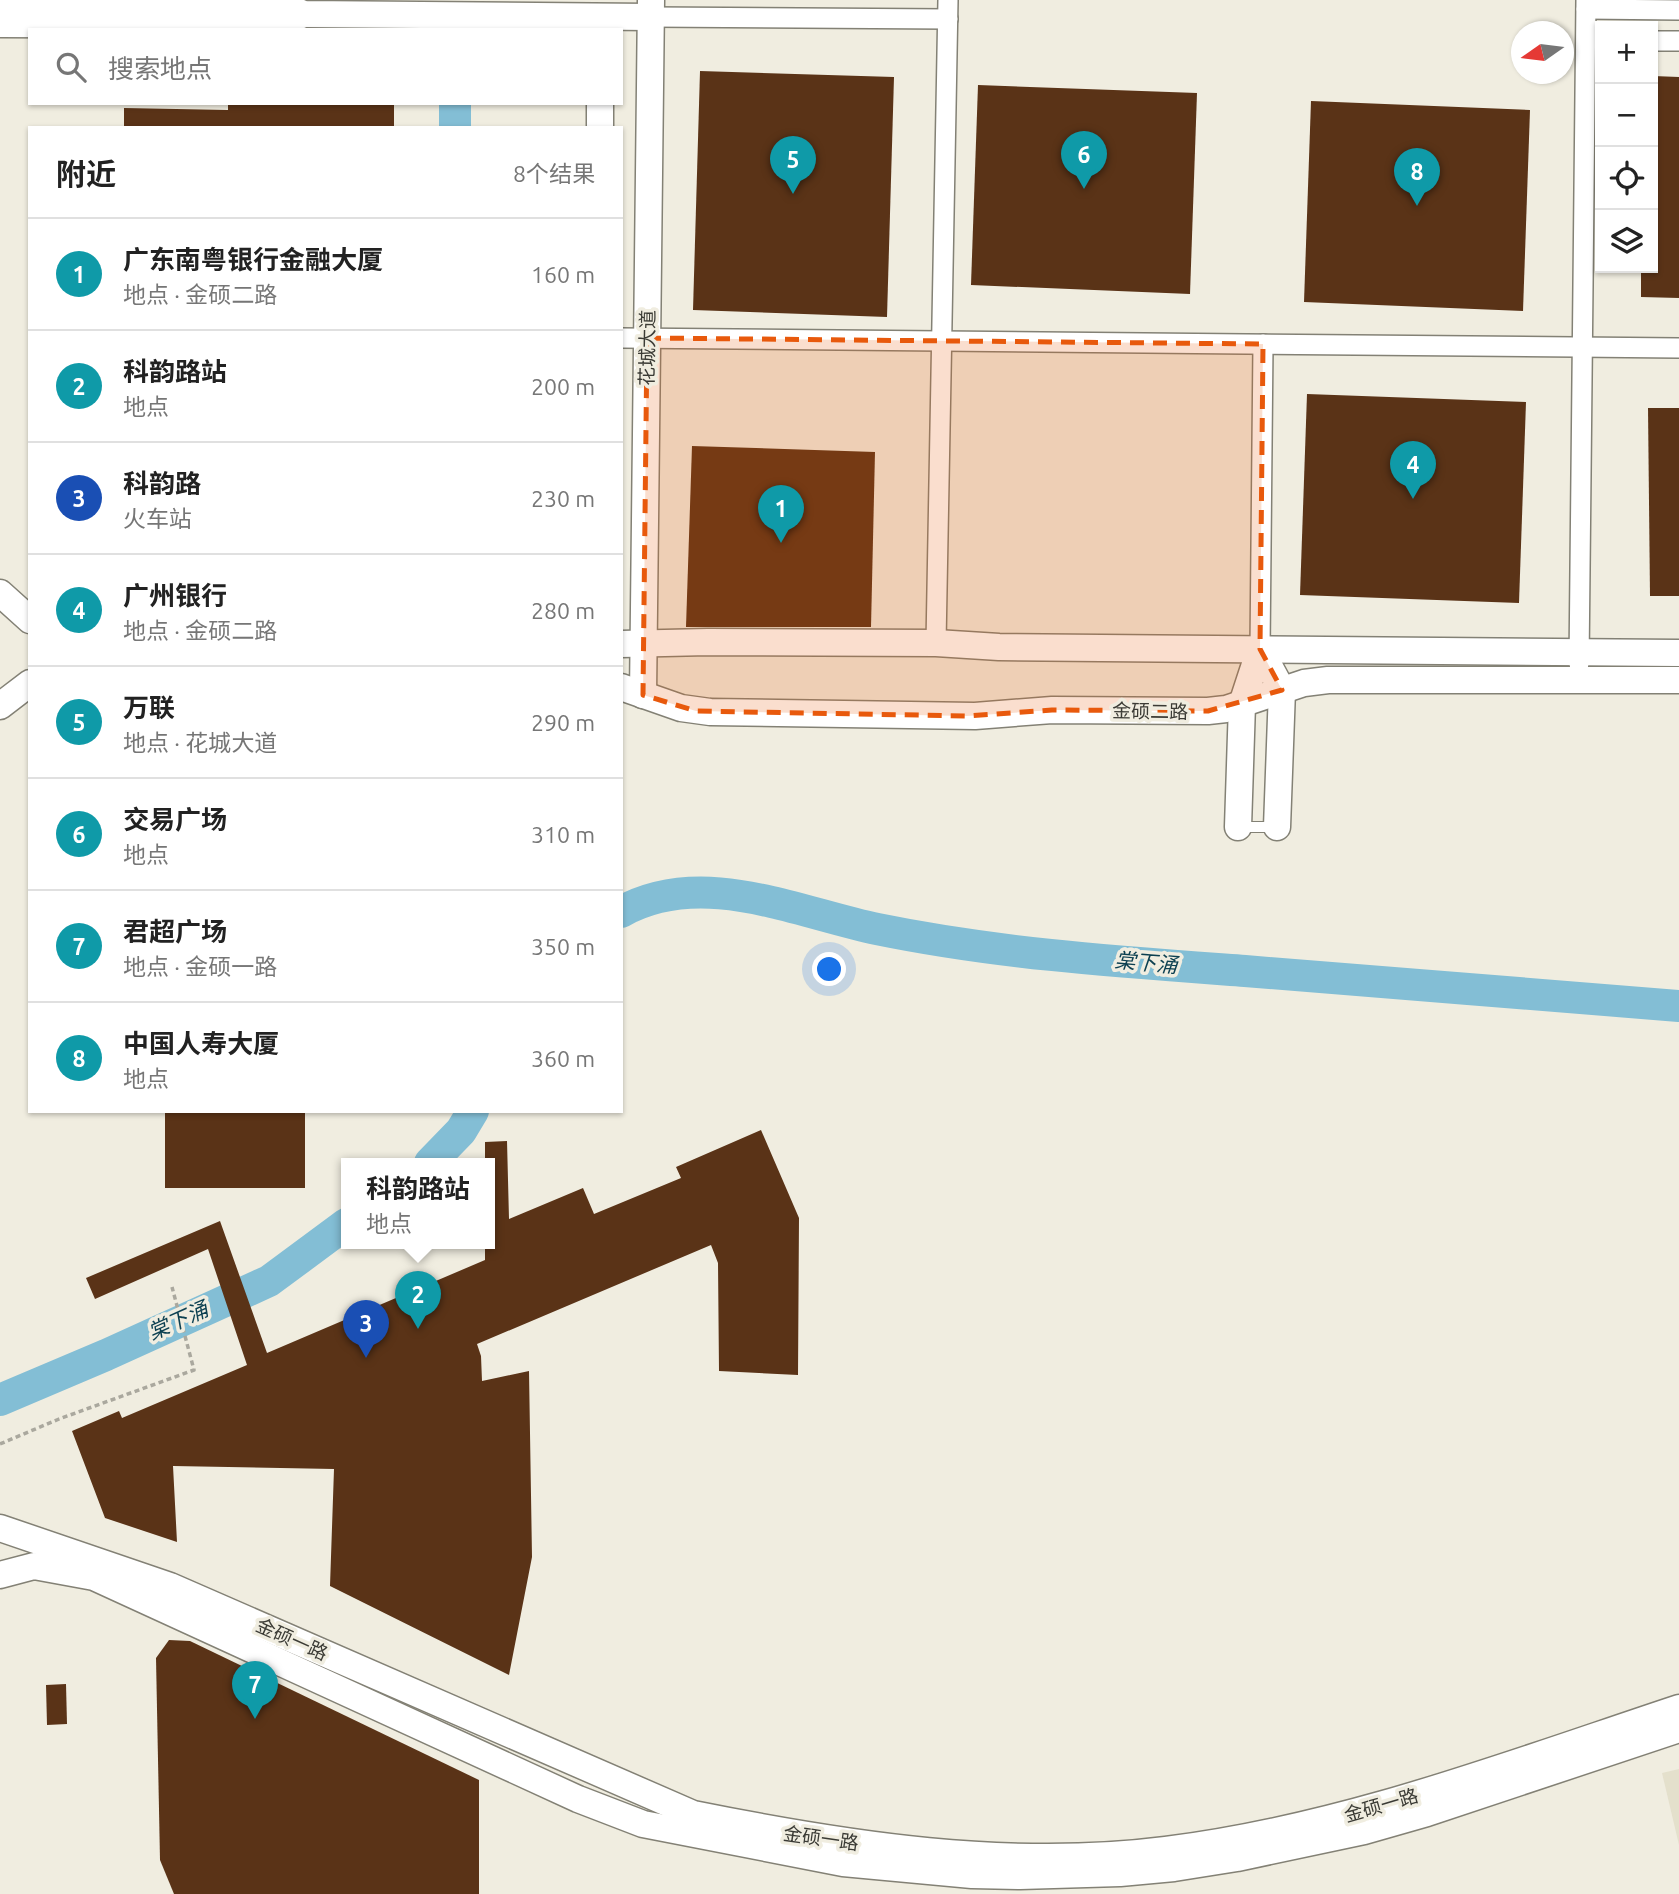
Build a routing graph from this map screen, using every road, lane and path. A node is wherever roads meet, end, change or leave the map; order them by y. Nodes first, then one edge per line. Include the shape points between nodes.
1 (0, 1) edge
2 (1586, 5) edge
3 (651, 8) edge
4 (948, 10) edge
5 (1679, 10) edge
6 (303, 14) junction
7 (599, 15) edge
8 (0, 24) edge
9 (1593, 40) edge
10 (1658, 41) edge
11 (1679, 41) edge
12 (600, 105) edge
13 (600, 126) edge
14 (634, 338) edge
15 (942, 341) junction
16 (1263, 344) junction
17 (1582, 347) junction
18 (1679, 348) edge
19 (0, 593) edge
20 (28, 619) edge
21 (632, 643) edge
22 (936, 643) junction
23 (1260, 649) junction
24 (1579, 652) junction
25 (1679, 653) edge
26 (1579, 679) junction
27 (1679, 680) edge
28 (28, 685) edge
29 (1282, 690) junction
30 (632, 691) edge
31 (1242, 704) junction
32 (0, 706) edge
33 (1238, 827) joint
34 (1277, 827) joint
35 (172, 1287) dead end
36 (0, 1444) edge
37 (0, 1528) edge
38 (0, 1575) edge
39 (1679, 1708) edge
40 (1679, 1730) edge

1 - 6 street via 281,3
2 - 5 street
2 - 9 street
3 - 4 street
3 - 7 street
3 - 14 street, 花城大道
4 - 15 street
6 - 7 street
6 - 8 street via 281,25
9 - 17 street
10 - 11 street
12 - 13 street
14 - 15 street
14 - 21 street, 花城大道
15 - 16 street
15 - 22 street
16 - 17 street
16 - 23 street
17 - 18 street
17 - 24 street
19 - 20 street
21 - 22 street
21 - 30 street, 花城大道
22 - 23 street
23 - 24 street
23 - 29 street
23 - 31 street
24 - 25 street
24 - 26 street
26 - 27 street, 金硕二路
26 - 29 street, 金硕二路 via 1328,680
28 - 32 street
29 - 31 street, 金硕二路
29 - 34 street
30 - 31 street, 金硕二路 via 681,708 710,712 967,716 1052,710 1208,711
31 - 33 street
33 - 34 lane
35 - 36 path via 194,1370
37 - 39 street, 金硕一路 via 170,1586 694,1814 866,1844 1064,1856 1210,1844 1405,1799
38 - 40 street, 金硕一路 via 34,1566 94,1577 643,1824 843,1863 907,1870 1071,1875 1174,1868 1237,1858 1427,1813

